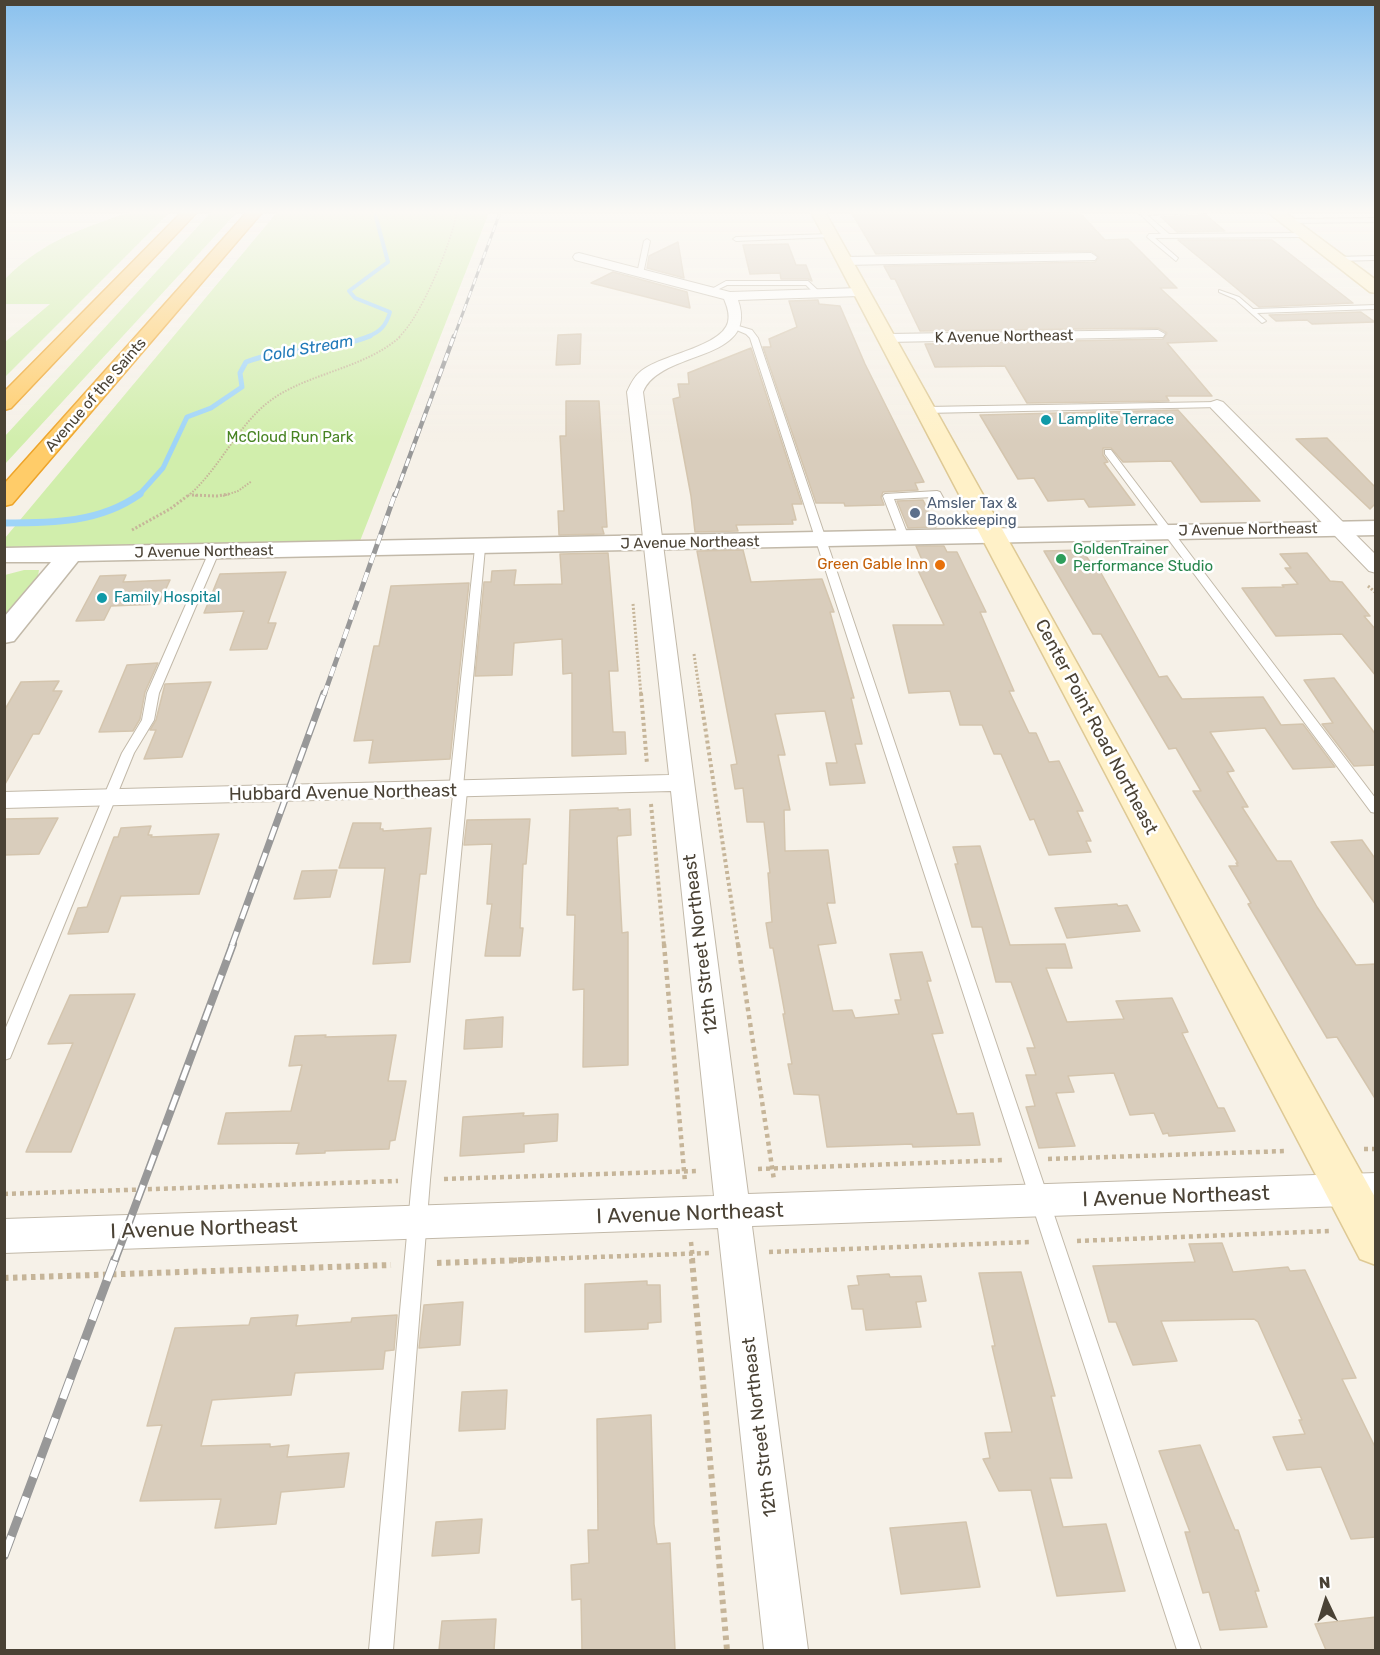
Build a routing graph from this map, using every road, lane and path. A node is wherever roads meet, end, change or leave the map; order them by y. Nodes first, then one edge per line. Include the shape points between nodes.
1 (117, 287) edge
2 (191, 287) edge
3 (428, 287) edge
4 (694, 287) edge
5 (724, 287) edge
6 (812, 287) edge
7 (858, 287) edge
8 (1221, 291) dead end
9 (860, 292) junction
10 (721, 294) junction
11 (818, 294) junction
12 (1376, 307) edge
13 (1251, 311) junction
14 (1262, 321) dead end
15 (735, 326) junction
16 (1158, 334) dead end
17 (886, 338) junction
18 (4, 404) edge
19 (1217, 405) joint
20 (925, 410) junction
21 (1108, 452) dead end
22 (252, 481) dead end
23 (12, 490) edge
24 (192, 495) junction
25 (975, 505) junction
26 (1337, 528) junction
27 (1376, 528) edge
28 (131, 530) dead end
29 (1168, 532) junction
30 (992, 536) junction
31 (904, 538) junction
32 (823, 540) junction
33 (653, 544) junction
34 (480, 548) junction
35 (214, 552) junction
36 (71, 554) junction
37 (4, 555) edge
38 (1376, 567) edge
39 (632, 593) dead end
40 (4, 635) edge
41 (694, 648) dead end
42 (648, 770) dead end
43 (682, 783) junction
44 (458, 791) junction
45 (109, 798) junction
46 (651, 799) dead end
47 (4, 800) edge
48 (1376, 809) edge
49 (4, 1053) edge
50 (683, 1171) junction
51 (699, 1171) dead end
52 (421, 1180) junction
53 (774, 1182) dead end
54 (685, 1184) dead end
55 (1361, 1190) edge
56 (4, 1194) edge
57 (1042, 1202) junction
58 (734, 1213) junction
59 (417, 1222) junction
60 (4, 1236) edge
61 (691, 1236) dead end
62 (1376, 1244) edge
63 (709, 1253) dead end
64 (693, 1254) junction
65 (414, 1264) junction
66 (4, 1278) edge
67 (381, 1650) edge
68 (727, 1650) edge
69 (786, 1650) edge
70 (1189, 1650) edge

1 - 18 highway
2 - 23 highway, Avenue of the Saints
3 - 24 path via 408,330 381,349 306,380 264,405
4 - 10 street
5 - 10 lane
6 - 11 lane
7 - 9 main road, Center Point Road Northeast
8 - 13 lane via 1237,298
9 - 11 street
9 - 17 main road, Center Point Road Northeast
10 - 11 street
10 - 15 street via 735,315
12 - 13 lane
13 - 14 lane
15 - 32 lane via 754,338
15 - 33 street, 12th Street Northeast via 713,345 660,365 643,377 634,392
16 - 17 street, K Avenue Northeast
17 - 20 main road, Center Point Road Northeast
19 - 20 lane
19 - 26 street
20 - 25 main road, Center Point Road Northeast
21 - 29 lane
22 - 24 path via 242,491 228,496
24 - 28 path via 172,510
25 - 30 main road, Center Point Road Northeast
25 - 31 lane via 942,506 937,495 888,496
26 - 27 street, J Avenue Northeast
26 - 29 street, J Avenue Northeast
26 - 38 street
29 - 30 street, J Avenue Northeast
29 - 48 lane
30 - 31 street, J Avenue Northeast
30 - 55 main road, Center Point Road Northeast
31 - 32 street, J Avenue Northeast
32 - 33 street, J Avenue Northeast
32 - 57 lane
33 - 34 street, J Avenue Northeast
33 - 43 street, 12th Street Northeast
34 - 35 street, J Avenue Northeast
34 - 44 lane
35 - 36 street, J Avenue Northeast
35 - 45 lane via 153,693 148,720 128,753
36 - 37 street, J Avenue Northeast
36 - 40 street
39 - 42 path
41 - 53 path
43 - 44 street, Hubbard Avenue Northeast
43 - 58 street, 12th Street Northeast
44 - 45 street, Hubbard Avenue Northeast
44 - 52 lane
45 - 47 street, Hubbard Avenue Northeast
45 - 49 lane
46 - 50 path
50 - 51 path
50 - 52 path
50 - 54 path
52 - 56 path
52 - 59 lane
55 - 57 street, I Avenue Northeast
55 - 62 main road, Center Point Road Northeast
57 - 58 street, I Avenue Northeast
57 - 70 lane
58 - 59 street, I Avenue Northeast
58 - 69 street, 12th Street Northeast
59 - 60 street, I Avenue Northeast
59 - 65 lane
61 - 64 path
63 - 64 path
64 - 65 path
64 - 68 path
65 - 66 path
65 - 67 lane

